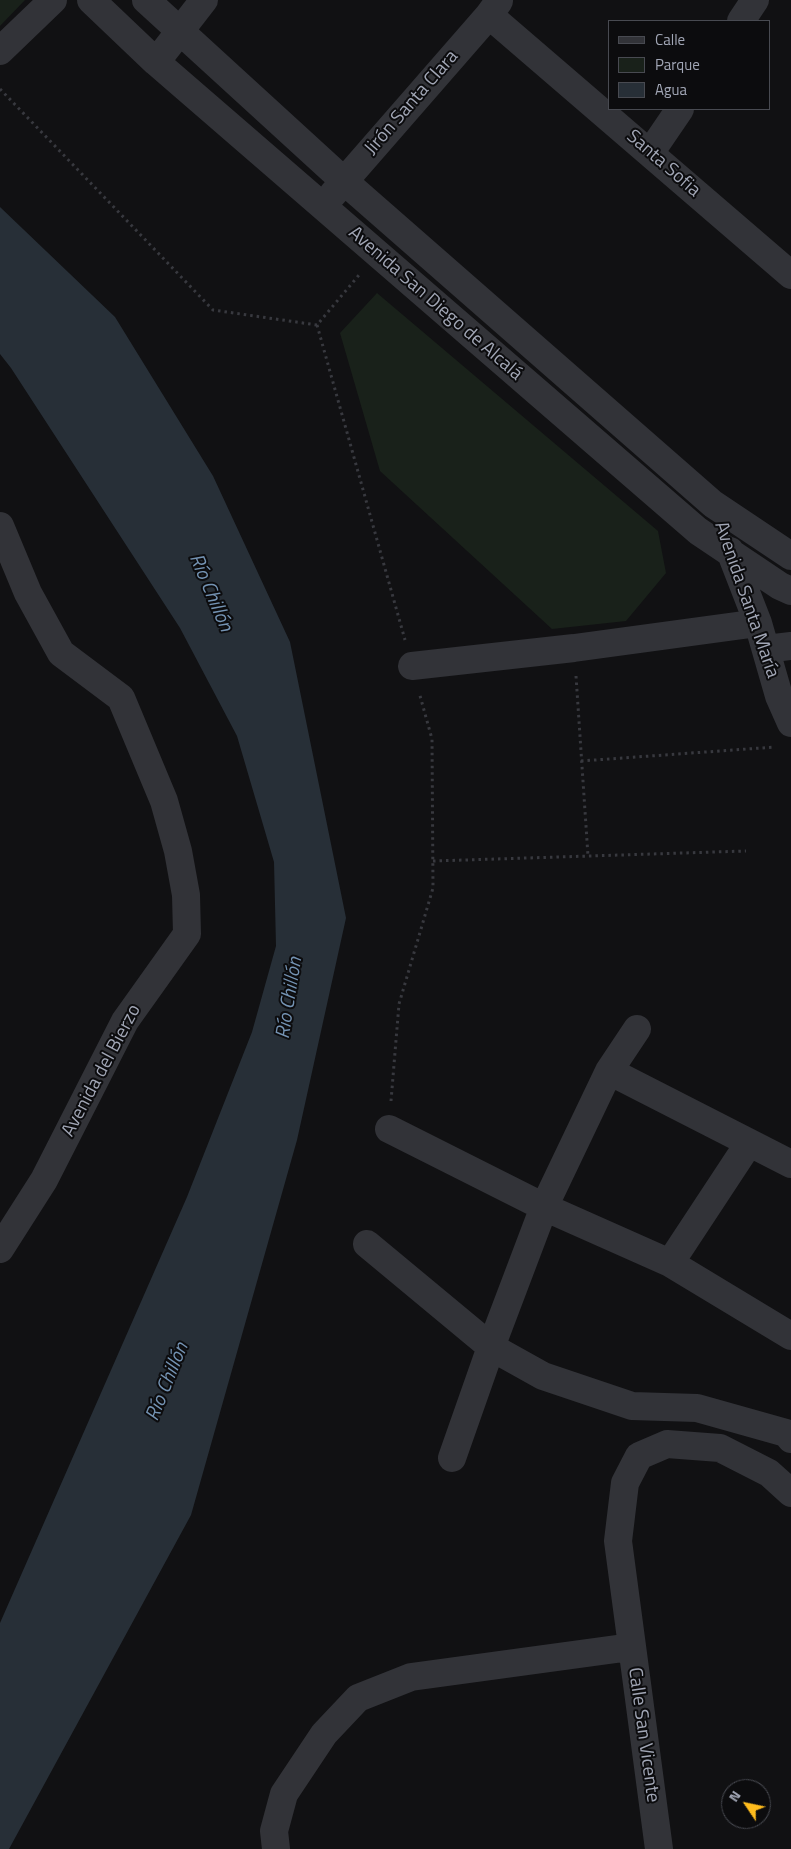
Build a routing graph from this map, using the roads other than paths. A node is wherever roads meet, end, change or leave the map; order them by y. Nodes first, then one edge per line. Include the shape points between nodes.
1 (53, 0) edge
2 (91, 0) edge
3 (146, 0) edge
4 (204, 0) edge
5 (755, 0) edge
6 (494, 8) edge
7 (741, 20) edge
8 (181, 31) junction
9 (0, 51) edge
10 (156, 62) junction
11 (679, 110) edge
12 (650, 153) junction
13 (344, 181) junction
14 (322, 206) junction
15 (791, 275) edge
16 (713, 504) junction
17 (0, 526) edge
18 (731, 554) junction
19 (791, 556) edge
20 (791, 592) edge
21 (758, 623) junction
22 (778, 648) edge
23 (412, 666) road end
24 (786, 735) edge
25 (637, 1029) dead end
26 (609, 1072) junction
27 (389, 1129) road end
28 (749, 1143) junction
29 (791, 1164) edge
30 (544, 1207) junction
31 (367, 1244) dead end
32 (0, 1249) edge
33 (670, 1263) junction
34 (791, 1336) edge
35 (491, 1347) junction
36 (791, 1439) edge
37 (452, 1458) dead end
38 (791, 1493) edge
39 (629, 1634) junction
40 (276, 1849) edge
41 (659, 1849) edge

1 - 9 street
2 - 10 street, Avenida San Diego de Alcalá
3 - 8 street, Avenida San Diego de Alcalá
4 - 8 street
5 - 7 street
6 - 12 street, Santa Sofia
6 - 13 street, Jirón Santa Clara
8 - 10 street
8 - 13 street, Avenida San Diego de Alcalá
10 - 14 street, Avenida San Diego de Alcalá
11 - 12 street
12 - 15 street, Santa Sofia
13 - 14 street, Jirón Santa Clara
13 - 16 street, Avenida San Diego de Alcalá
14 - 18 street, Avenida San Diego de Alcalá via 698,531
16 - 18 street, Avenida Santa María
16 - 19 street, Avenida San Diego de Alcalá
17 - 32 street, Avenida del Bierzo via 28,593 61,653 122,698 164,801 178,851 186,895 187,934 125,1021 44,1180
18 - 20 street, Avenida San Diego de Alcalá
18 - 21 street, Avenida Santa María
21 - 22 street, Avenida Santa María
21 - 23 street
22 - 24 street, Avenida Santa María via 778,696
25 - 26 street
26 - 28 street
26 - 30 street
27 - 30 street
28 - 29 street
28 - 33 street
30 - 33 street
30 - 35 street
31 - 35 street
33 - 34 street
35 - 36 street via 543,1376 632,1406 697,1408 786,1433
35 - 37 street
38 - 39 street, Calle San Vicente via 770,1473 720,1448 667,1444 640,1456 625,1483 618,1541
39 - 40 street via 411,1677 358,1698 324,1734 284,1794 274,1831
39 - 41 street, Calle San Vicente

